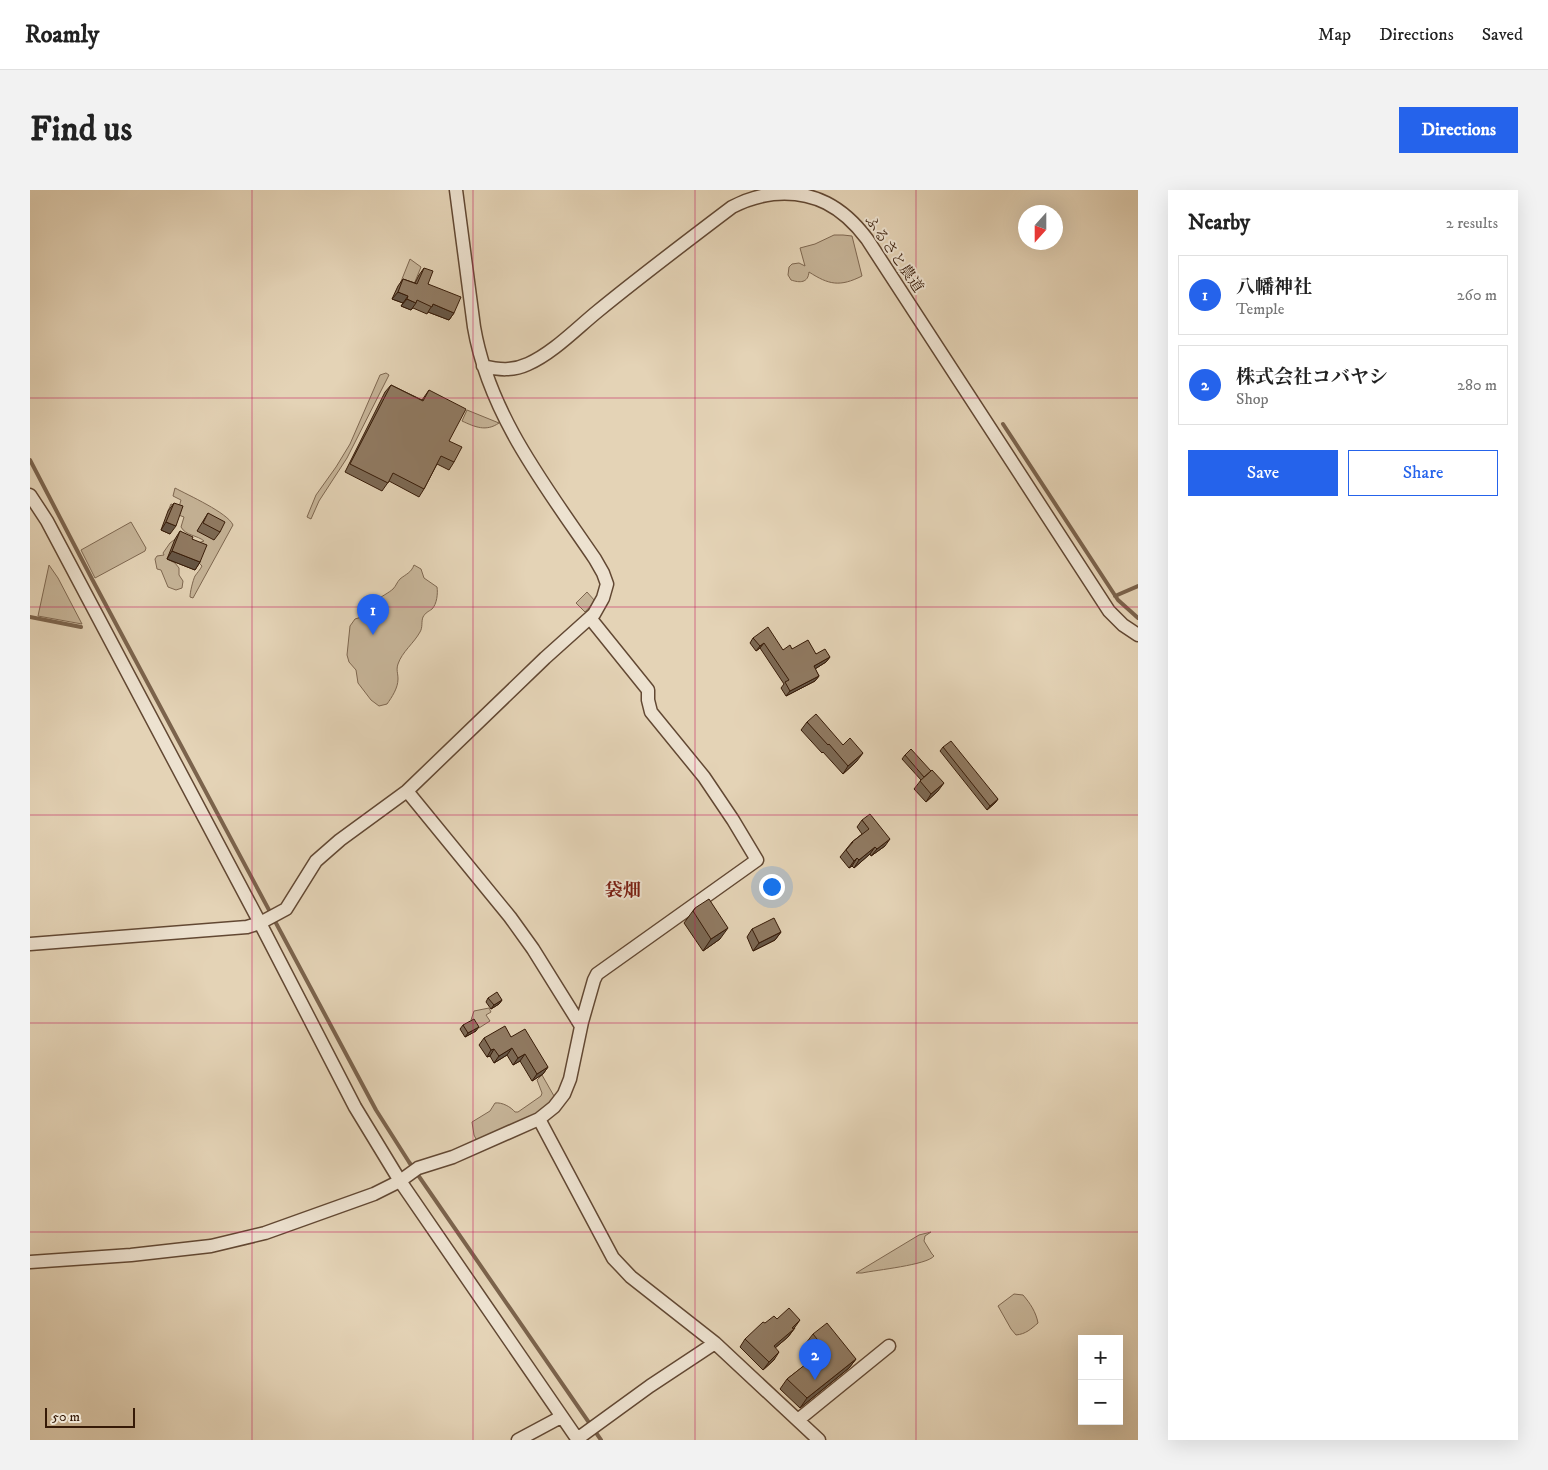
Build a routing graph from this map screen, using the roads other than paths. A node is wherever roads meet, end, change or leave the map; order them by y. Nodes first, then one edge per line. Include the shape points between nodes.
1 (456, 190) edge
2 (483, 366) junction
3 (30, 495) edge
4 (590, 618) junction
5 (1138, 635) edge
6 (407, 791) junction
7 (267, 919) junction
8 (30, 944) edge
9 (581, 1026) junction
10 (539, 1119) junction
11 (409, 1174) junction
12 (30, 1262) edge
13 (715, 1343) junction
14 (889, 1346) dead end
15 (562, 1416) junction
16 (798, 1420) junction
17 (577, 1439) edge
18 (518, 1440) edge
19 (819, 1440) edge

1 - 2 street via 474,327
2 - 4 street via 523,452 603,573 607,584 604,598
2 - 5 street, ふるさと農道 via 510,370 532,362 663,259 742,202 762,195 789,193 820,200 860,229 1109,611 1123,626
3 - 7 street
4 - 6 street
4 - 9 street via 648,690 651,712 704,777 757,860 597,974
6 - 7 street via 316,861 286,910
6 - 9 street via 510,917
7 - 8 street via 234,929
7 - 11 street via 355,1107
9 - 10 street via 564,1094
10 - 11 street
10 - 13 street via 613,1258 631,1277
11 - 12 street via 374,1194 265,1233 211,1246
11 - 15 street
13 - 16 street
13 - 17 street
14 - 16 street
15 - 17 street
15 - 18 street
16 - 19 street

